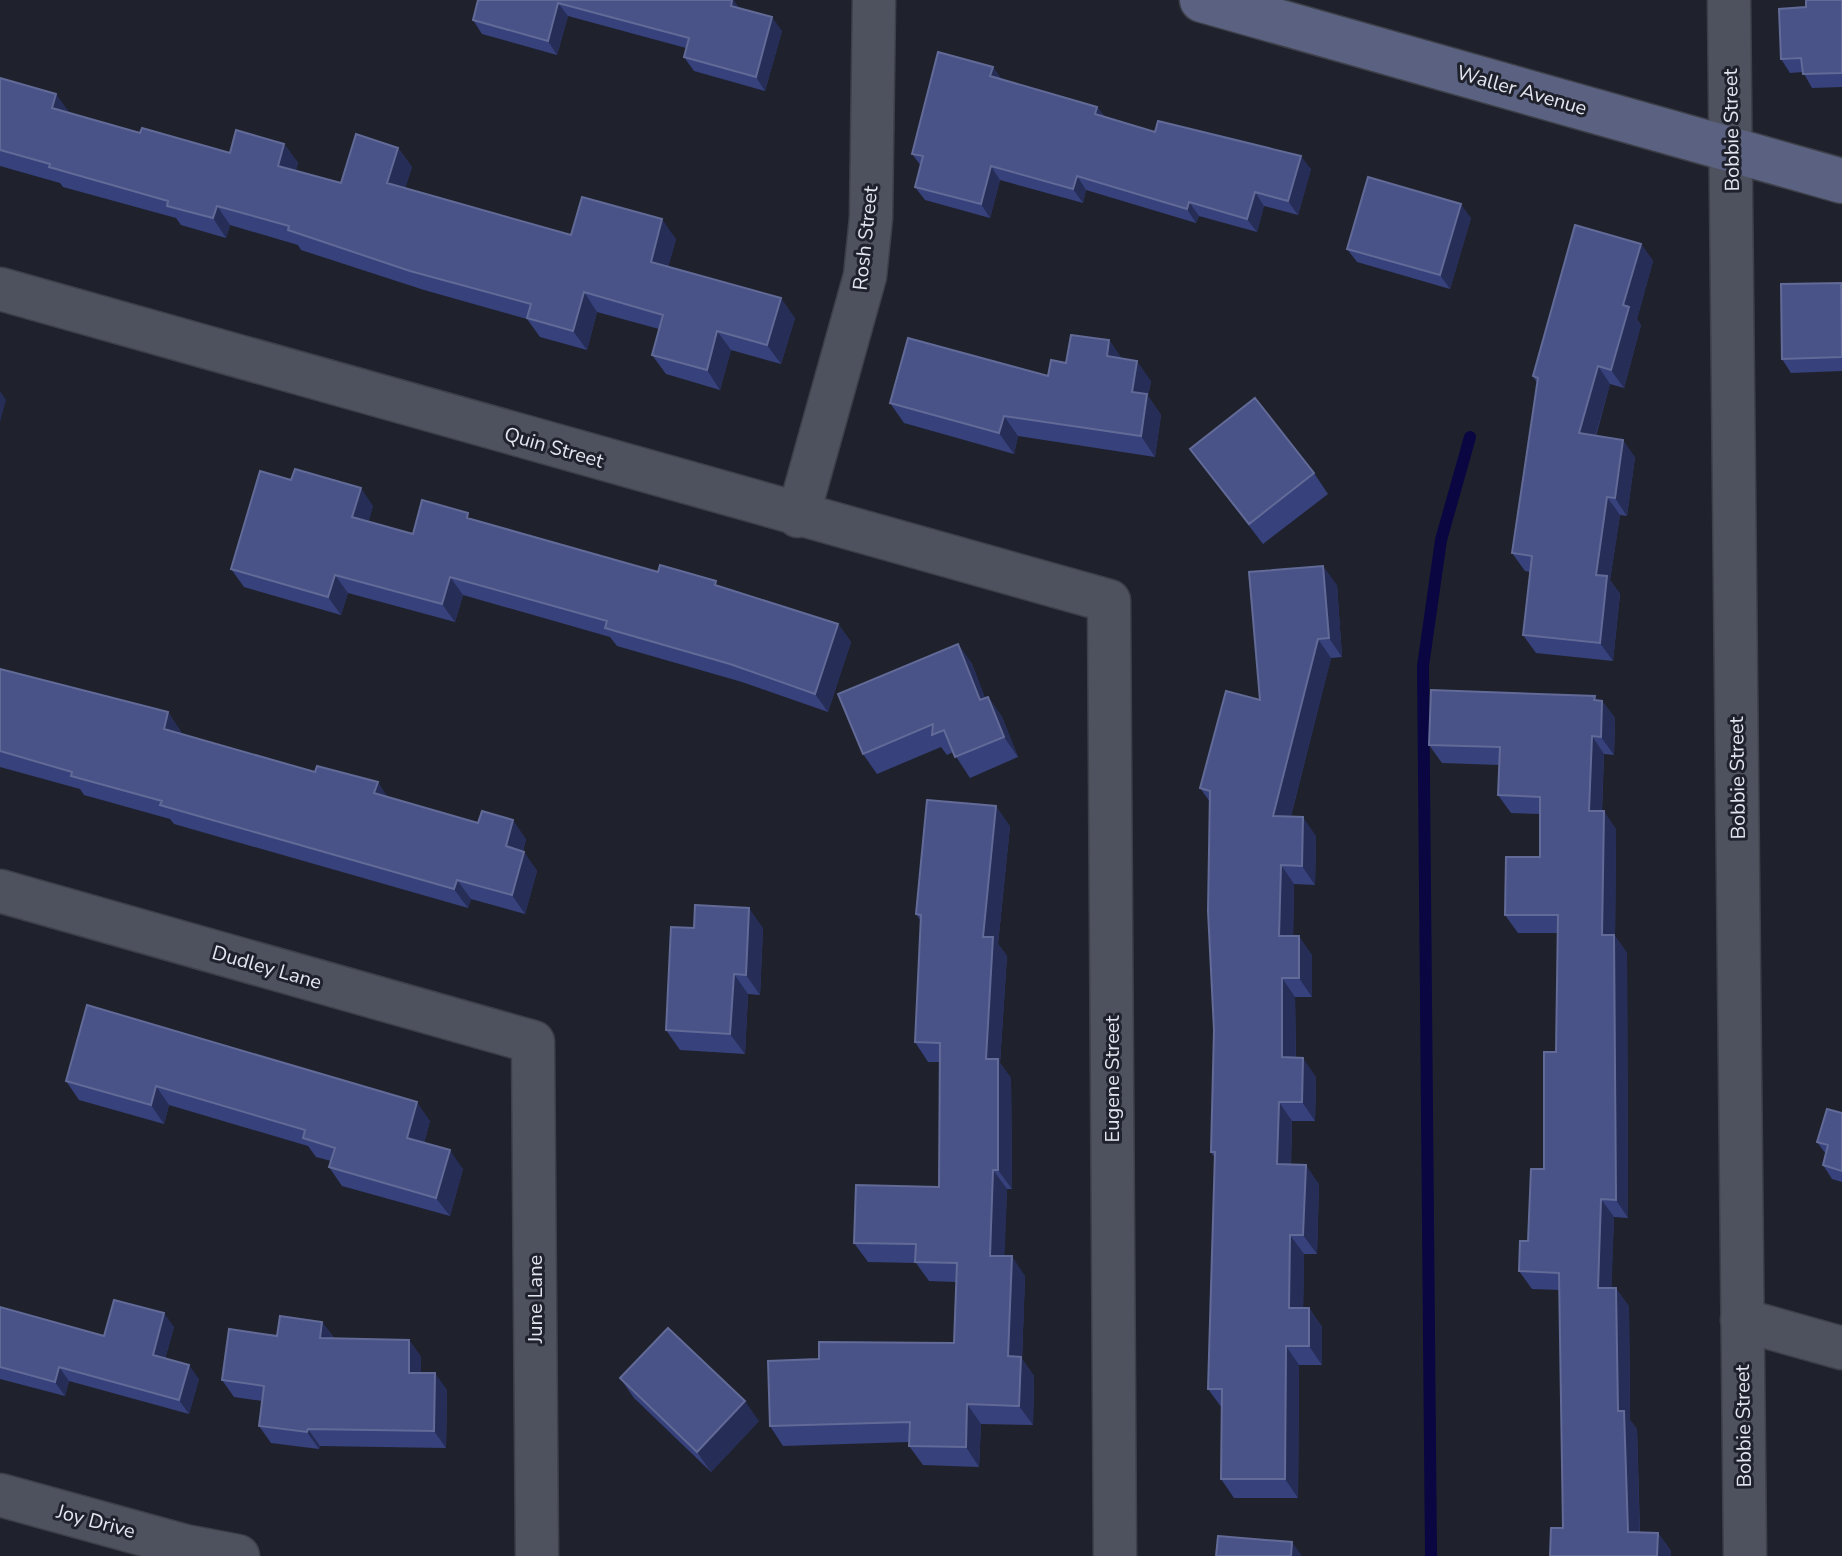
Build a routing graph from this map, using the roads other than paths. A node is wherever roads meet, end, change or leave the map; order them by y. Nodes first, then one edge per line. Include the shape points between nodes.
1 (874, 0) edge
2 (1202, 0) edge
3 (1729, 0) edge
4 (1731, 149) junction
5 (1842, 181) edge
6 (0, 289) edge
7 (798, 516) junction
8 (1109, 601) joint
9 (0, 891) edge
10 (533, 1042) joint
11 (1742, 1320) junction
12 (1842, 1348) edge
13 (1, 1499) edge
14 (238, 1556) edge
15 (537, 1556) edge
16 (1115, 1556) edge
17 (1745, 1556) edge

1 - 7 street, Rosh Street via 871,218 865,276
2 - 4 street, Waller Avenue
3 - 4 street, Bobbie Street
4 - 5 street, Waller Avenue
4 - 11 street, Bobbie Street
6 - 7 street, Quin Street
7 - 8 street, Quin Street
8 - 16 street, Eugene Street
9 - 10 street, Dudley Lane
10 - 15 street, June Lane
11 - 12 street
11 - 17 street, Bobbie Street
13 - 14 street, Joy Drive

